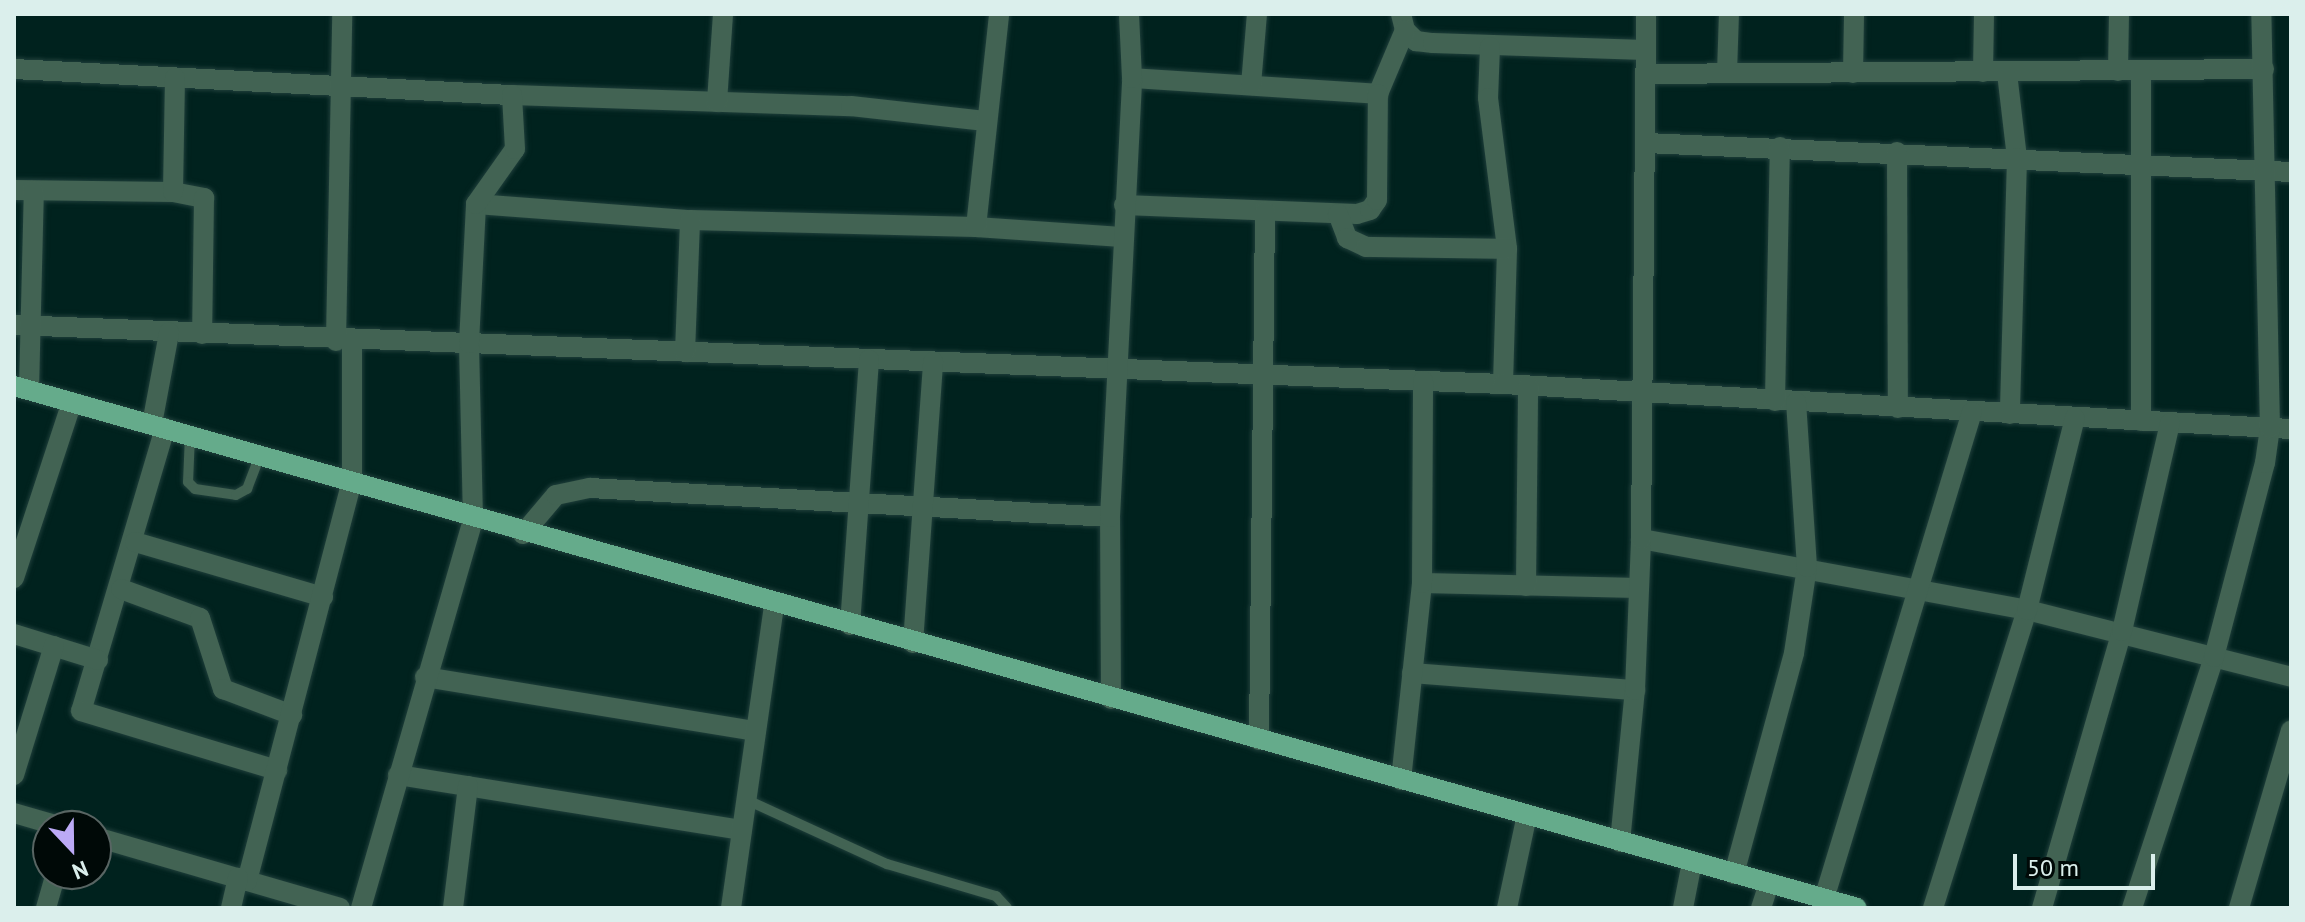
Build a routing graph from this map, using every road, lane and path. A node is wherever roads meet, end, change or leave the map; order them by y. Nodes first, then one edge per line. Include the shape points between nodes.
1 (342, 14) edge
2 (723, 14) edge
3 (999, 14) edge
4 (1129, 14) edge
5 (1257, 14) edge
6 (1646, 14) edge
7 (1729, 14) edge
8 (1854, 14) edge
9 (1984, 14) edge
10 (2119, 14) edge
11 (2261, 14) edge
12 (1403, 22) edge
13 (1490, 47) junction
14 (1645, 50) junction
15 (14, 69) edge
16 (2264, 69) junction
17 (2118, 71) junction
18 (1983, 72) junction
19 (2141, 72) junction
20 (1727, 73) junction
21 (1853, 73) junction
22 (2007, 73) junction
23 (1645, 74) junction
24 (175, 78) junction
25 (1132, 78) junction
26 (1251, 85) junction
27 (343, 87) junction
28 (1378, 94) junction
29 (512, 95) junction
30 (717, 102) junction
31 (985, 121) junction
32 (1646, 143) junction
33 (1780, 147) junction
34 (1897, 152) junction
35 (2017, 158) junction
36 (2141, 164) junction
37 (2267, 171) junction
38 (2291, 172) edge
39 (24, 190) edge
40 (173, 192) junction
41 (476, 204) junction
42 (1124, 205) junction
43 (1265, 211) junction
44 (1338, 214) junction
45 (690, 220) junction
46 (976, 227) junction
47 (1122, 237) junction
48 (1507, 249) junction
49 (24, 326) edge
50 (169, 333) junction
51 (202, 334) junction
52 (344, 341) junction
53 (469, 343) junction
54 (685, 352) junction
55 (869, 360) junction
56 (933, 362) junction
57 (1120, 370) junction
58 (1262, 374) junction
59 (1423, 381) junction
60 (1503, 384) junction
61 (1528, 386) junction
62 (22, 388) edge
63 (1643, 394) junction
64 (1775, 401) junction
65 (72, 402) junction
66 (1796, 402) junction
67 (1898, 408) junction
68 (1972, 412) junction
69 (2010, 414) junction
70 (2075, 418) junction
71 (2141, 421) junction
72 (2170, 423) junction
73 (159, 426) junction
74 (2270, 428) junction
75 (2291, 429) edge
76 (190, 435) junction
77 (260, 455) junction
78 (352, 481) junction
79 (858, 504) junction
80 (922, 507) junction
81 (1110, 517) junction
82 (473, 520) junction
83 (21, 533) edge
84 (523, 534) junction
85 (1641, 539) junction
86 (135, 542) junction
87 (1807, 567) junction
88 (14, 578) edge
89 (1422, 583) junction
90 (1526, 586) junction
91 (1639, 588) junction
92 (1922, 588) junction
93 (121, 589) junction
94 (323, 597) junction
95 (774, 604) junction
96 (2027, 610) junction
97 (850, 625) junction
98 (2122, 631) junction
99 (14, 634) edge
100 (913, 643) junction
101 (54, 646) junction
102 (2214, 657) junction
103 (98, 660) junction
104 (1412, 673) junction
105 (425, 677) junction
106 (2291, 677) edge
107 (1635, 690) junction
108 (1111, 699) junction
109 (292, 715) junction
110 (2291, 730) edge
111 (756, 731) junction
112 (1259, 740) junction
113 (277, 770) junction
114 (14, 775) edge
115 (398, 775) junction
116 (1401, 780) junction
117 (468, 786) junction
118 (747, 800) junction
119 (1527, 815) junction
120 (742, 830) junction
121 (112, 842) edge
122 (1620, 842) junction
123 (1692, 862) junction
124 (1734, 874) junction
125 (243, 880) junction
126 (1769, 884) junction
127 (1824, 899) junction
128 (231, 908) edge
129 (340, 908) edge
130 (361, 908) edge
131 (453, 908) edge
132 (731, 908) edge
133 (1007, 908) edge
134 (1507, 908) edge
135 (1683, 908) edge
136 (1761, 908) edge
137 (1857, 908) edge
138 (1933, 908) edge
139 (2042, 908) edge
140 (2132, 908) edge
141 (2239, 908) edge

1 - 27 street
2 - 30 street
3 - 31 street
4 - 25 street
5 - 26 street
6 - 14 street
7 - 20 street
8 - 21 street
9 - 18 street
10 - 17 street
11 - 16 street
12 - 13 street via 1416,41
12 - 28 street
13 - 14 street
13 - 48 street via 1488,98
14 - 23 street
15 - 24 street
16 - 19 street
16 - 37 street
17 - 19 street
17 - 22 street
18 - 21 street
18 - 22 street
19 - 36 street
20 - 21 street
20 - 23 street
22 - 35 street
23 - 32 street
24 - 27 street
24 - 40 street
25 - 26 street
25 - 42 street
26 - 28 street
27 - 29 street
27 - 52 street
28 - 44 street via 1377,200 1370,210
29 - 30 street
29 - 41 street via 515,149
30 - 31 street via 851,106
31 - 46 street
32 - 33 street
32 - 63 street
33 - 34 street
33 - 64 street
34 - 35 street
34 - 67 street
35 - 36 street
35 - 69 street
36 - 37 street
36 - 71 street
37 - 38 street
37 - 74 street
39 - 40 street
39 - 49 street
40 - 51 street via 205,202
41 - 45 street
41 - 53 street
42 - 43 street
42 - 47 street
43 - 44 street
43 - 58 street
44 - 48 street via 1347,238 1366,247
45 - 46 street
45 - 54 street
46 - 47 street
47 - 57 street
48 - 60 street
49 - 50 street
49 - 62 street
50 - 51 street
50 - 73 street
51 - 52 street
52 - 53 street
52 - 78 street
53 - 54 street
53 - 82 street
54 - 55 street
55 - 56 street
55 - 79 street
56 - 57 street
56 - 80 street
57 - 58 street
57 - 81 street
58 - 59 street
58 - 112 street
59 - 60 street
59 - 89 street
60 - 61 street
61 - 63 street
61 - 90 street
62 - 65 main road
63 - 64 street
63 - 85 street
64 - 66 street
65 - 73 main road
65 - 83 street
66 - 67 street
66 - 87 street
67 - 68 street
68 - 69 street
68 - 92 street
69 - 70 street
70 - 71 street
70 - 96 street
71 - 72 street
72 - 74 street
72 - 98 street
73 - 76 main road
73 - 86 street
74 - 75 street
74 - 102 street
76 - 77 main road
76 - 77 lane via 188,482 195,489 236,495 247,489
77 - 78 main road
78 - 82 main road
78 - 94 street
79 - 80 street
79 - 84 street via 590,488 556,495
79 - 97 street
80 - 81 street
80 - 100 street
81 - 108 street
82 - 84 main road
82 - 105 street
83 - 88 street
84 - 95 main road
85 - 87 street
85 - 91 street
86 - 93 street
86 - 94 street
87 - 92 street
87 - 124 street via 1794,653
89 - 90 street
89 - 104 street
90 - 91 street
91 - 107 street
92 - 96 street
92 - 127 street
93 - 103 street
93 - 109 street via 200,618 223,689
94 - 109 street
95 - 97 main road
95 - 111 street
96 - 98 street
96 - 138 street
97 - 100 main road
98 - 102 street
98 - 139 street
99 - 101 street
100 - 108 main road
101 - 103 street
101 - 114 street
102 - 106 street
102 - 140 street
103 - 113 street via 81,711
104 - 107 street
104 - 116 street
105 - 111 street
105 - 115 street
107 - 122 street
108 - 112 main road
109 - 113 street
110 - 141 street
111 - 118 street
112 - 116 main road
113 - 125 street
115 - 117 street
115 - 130 street
116 - 119 main road
117 - 120 street
117 - 131 street
118 - 120 street
118 - 133 lane via 887,864 996,896
119 - 122 main road
119 - 134 street
120 - 132 street
121 - 125 street
122 - 123 main road
123 - 124 main road
123 - 135 street
124 - 126 main road
125 - 128 street
125 - 129 street
126 - 127 main road
126 - 136 street
127 - 137 main road

